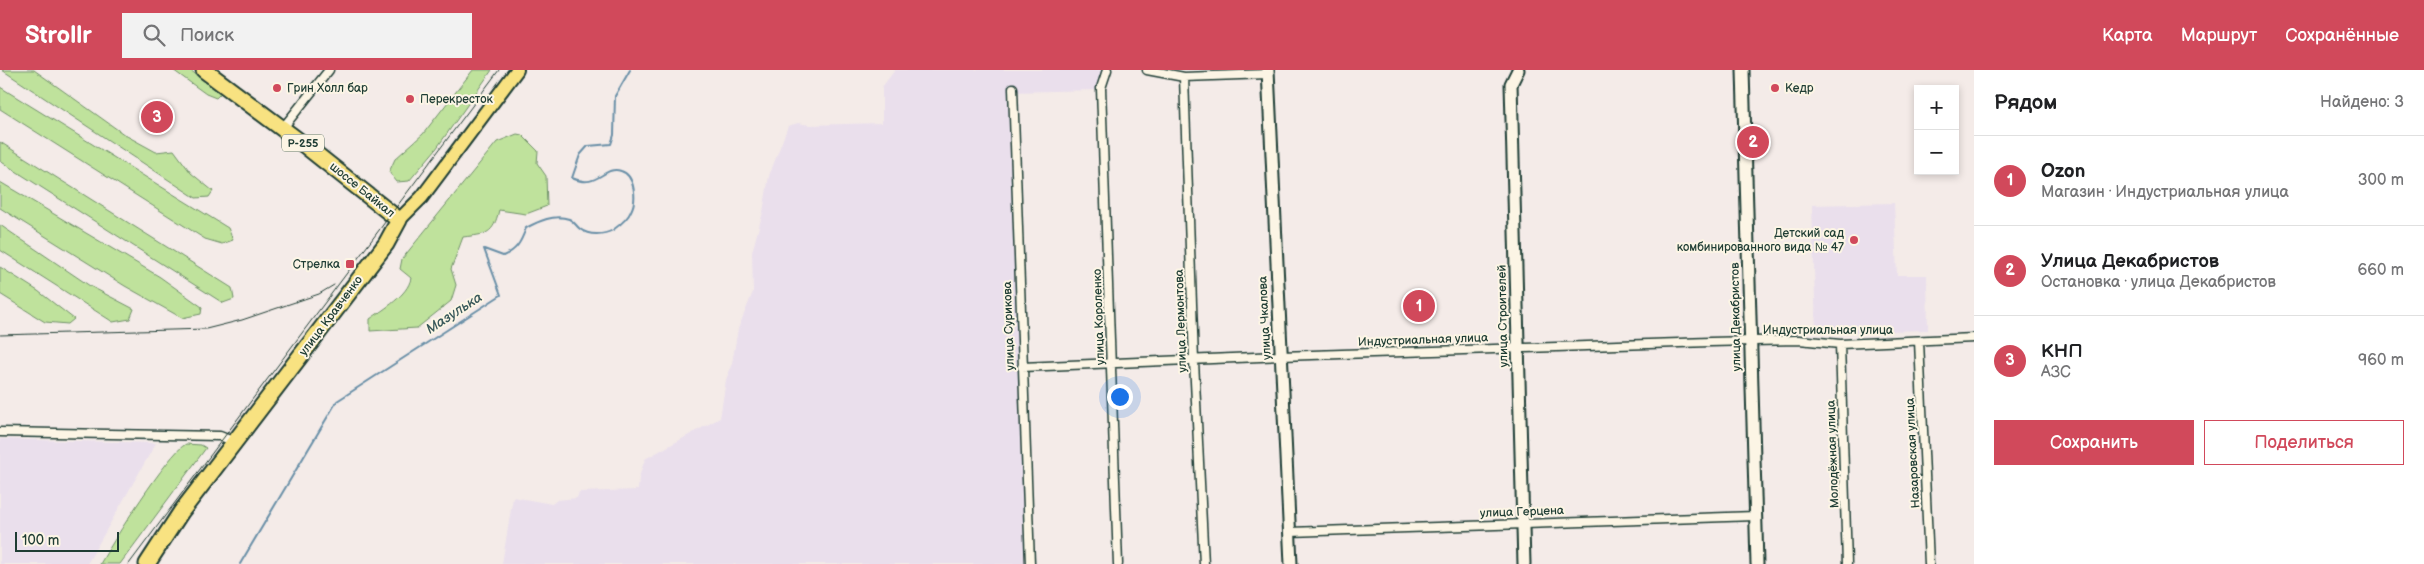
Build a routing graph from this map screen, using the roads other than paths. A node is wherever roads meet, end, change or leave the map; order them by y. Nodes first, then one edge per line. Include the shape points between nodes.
1 (204, 70) edge
2 (329, 70) edge
3 (517, 70) edge
4 (1107, 70) edge
5 (1148, 70) edge
6 (1518, 70) edge
7 (1743, 70) edge
8 (1268, 72) edge
9 (1184, 77) junction
10 (1013, 88) dead end
11 (282, 129) junction
12 (399, 220) junction
13 (1974, 338) edge
14 (1750, 341) junction
15 (1919, 341) junction
16 (1840, 344) junction
17 (1517, 349) junction
18 (1281, 356) junction
19 (1194, 361) junction
20 (1112, 363) junction
21 (1022, 367) junction
22 (0, 432) edge
23 (235, 442) junction
24 (1755, 516) junction
25 (1522, 523) junction
26 (1290, 532) junction
27 (147, 564) edge
28 (1030, 564) edge
29 (1118, 564) edge
30 (1204, 564) edge
31 (1291, 564) edge
32 (1524, 564) edge
33 (1757, 564) edge
34 (1847, 564) edge
35 (1929, 564) edge

1 - 11 highway, шоссе Байкал / Р-255
2 - 11 street
3 - 12 main road, улица Кравченко via 422,197
4 - 20 street, улица Короленко via 1101,88
5 - 9 street
6 - 17 main road, улица Строителей via 1511,84
7 - 14 main road, улица Декабристов
8 - 9 street
8 - 18 main road, улица Чкалова
9 - 19 street, улица Лермонтова
10 - 21 street, улица Сурикова
11 - 12 highway, шоссе Байкал / Р-255
12 - 23 highway, улица Кравченко via 386,244
13 - 15 street, Индустриальная улица
14 - 16 street, Индустриальная улица via 1799,340
14 - 17 street, Индустриальная улица
14 - 24 main road, улица Декабристов
15 - 16 street, Индустриальная улица
15 - 35 street, Назаровская улица
16 - 34 street, Молодёжная улица
17 - 18 street, Индустриальная улица
17 - 25 main road, улица Строителей
18 - 19 street, Индустриальная улица
18 - 26 main road, улица Чкалова
19 - 20 street, Индустриальная улица
19 - 30 street, улица Лермонтова
20 - 21 street, Индустриальная улица
20 - 29 street, улица Короленко
21 - 28 street, улица Сурикова
22 - 23 street via 220,436
23 - 27 highway, улица Кравченко via 181,512
24 - 25 street, улица Герцена
24 - 33 main road, улица Декабристов
25 - 26 street, улица Герцена
25 - 32 main road, улица Строителей
26 - 31 main road, улица Чкалова

